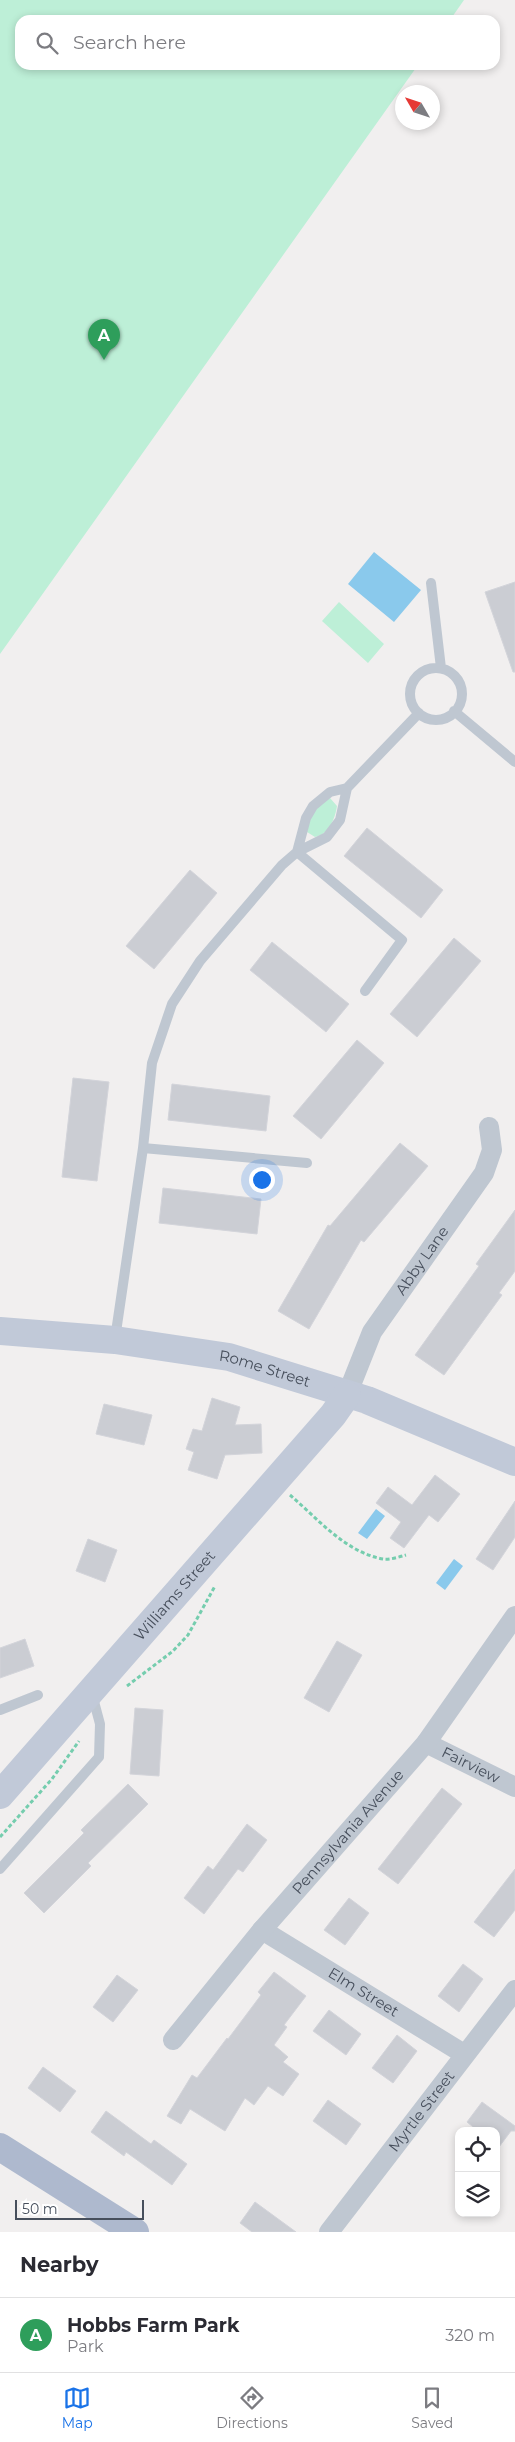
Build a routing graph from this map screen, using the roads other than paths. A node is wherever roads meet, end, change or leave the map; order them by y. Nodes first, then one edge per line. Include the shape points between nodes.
1 (431, 584) dead end
2 (441, 668) junction
3 (454, 711) junction
4 (419, 713) junction
5 (515, 762) edge
6 (347, 788) junction
7 (297, 852) junction
8 (365, 991) dead end
9 (489, 1127) dead end
10 (143, 1148) junction
11 (307, 1163) dead end
12 (0, 1331) edge
13 (115, 1340) junction
14 (347, 1395) junction
15 (515, 1462) edge
16 (515, 1616) edge
17 (91, 1692) junction
18 (38, 1695) dead end
19 (0, 1710) edge
20 (426, 1743) junction
21 (4, 1783) edge
22 (515, 1787) edge
23 (0, 1869) edge
24 (262, 1930) junction
25 (515, 1990) edge
26 (173, 2040) dead end
27 (464, 2054) junction
28 (0, 2147) edge
29 (135, 2232) edge
30 (330, 2232) edge

1 - 2 lane
2 - 3 lane via 450,672 461,686 460,704
2 - 4 lane via 424,671 412,684 410,701
3 - 4 lane via 449,717 434,721
3 - 5 lane
4 - 6 lane
6 - 7 lane via 340,820 327,837
6 - 7 lane via 330,792 313,806 306,818
7 - 8 lane via 402,940
7 - 10 lane via 282,864 200,961 172,1004 152,1063
9 - 14 street, Abby Lane via 492,1150 484,1173 372,1332
10 - 11 lane
10 - 13 lane
12 - 13 street, Rome Street
13 - 14 street, Rome Street via 229,1356
14 - 15 street, Rome Street via 367,1400
14 - 17 street, Williams Street
16 - 20 street, Pennsylvania Avenue
17 - 21 street, Williams Street
17 - 23 lane via 100,1724 99,1757
18 - 19 lane
20 - 22 street, Fairview
20 - 24 street, Pennsylvania Avenue
24 - 26 street, Pennsylvania Avenue
24 - 27 street, Elm Street
25 - 27 street, Myrtle Street
27 - 30 street, Myrtle Street
28 - 29 main road

